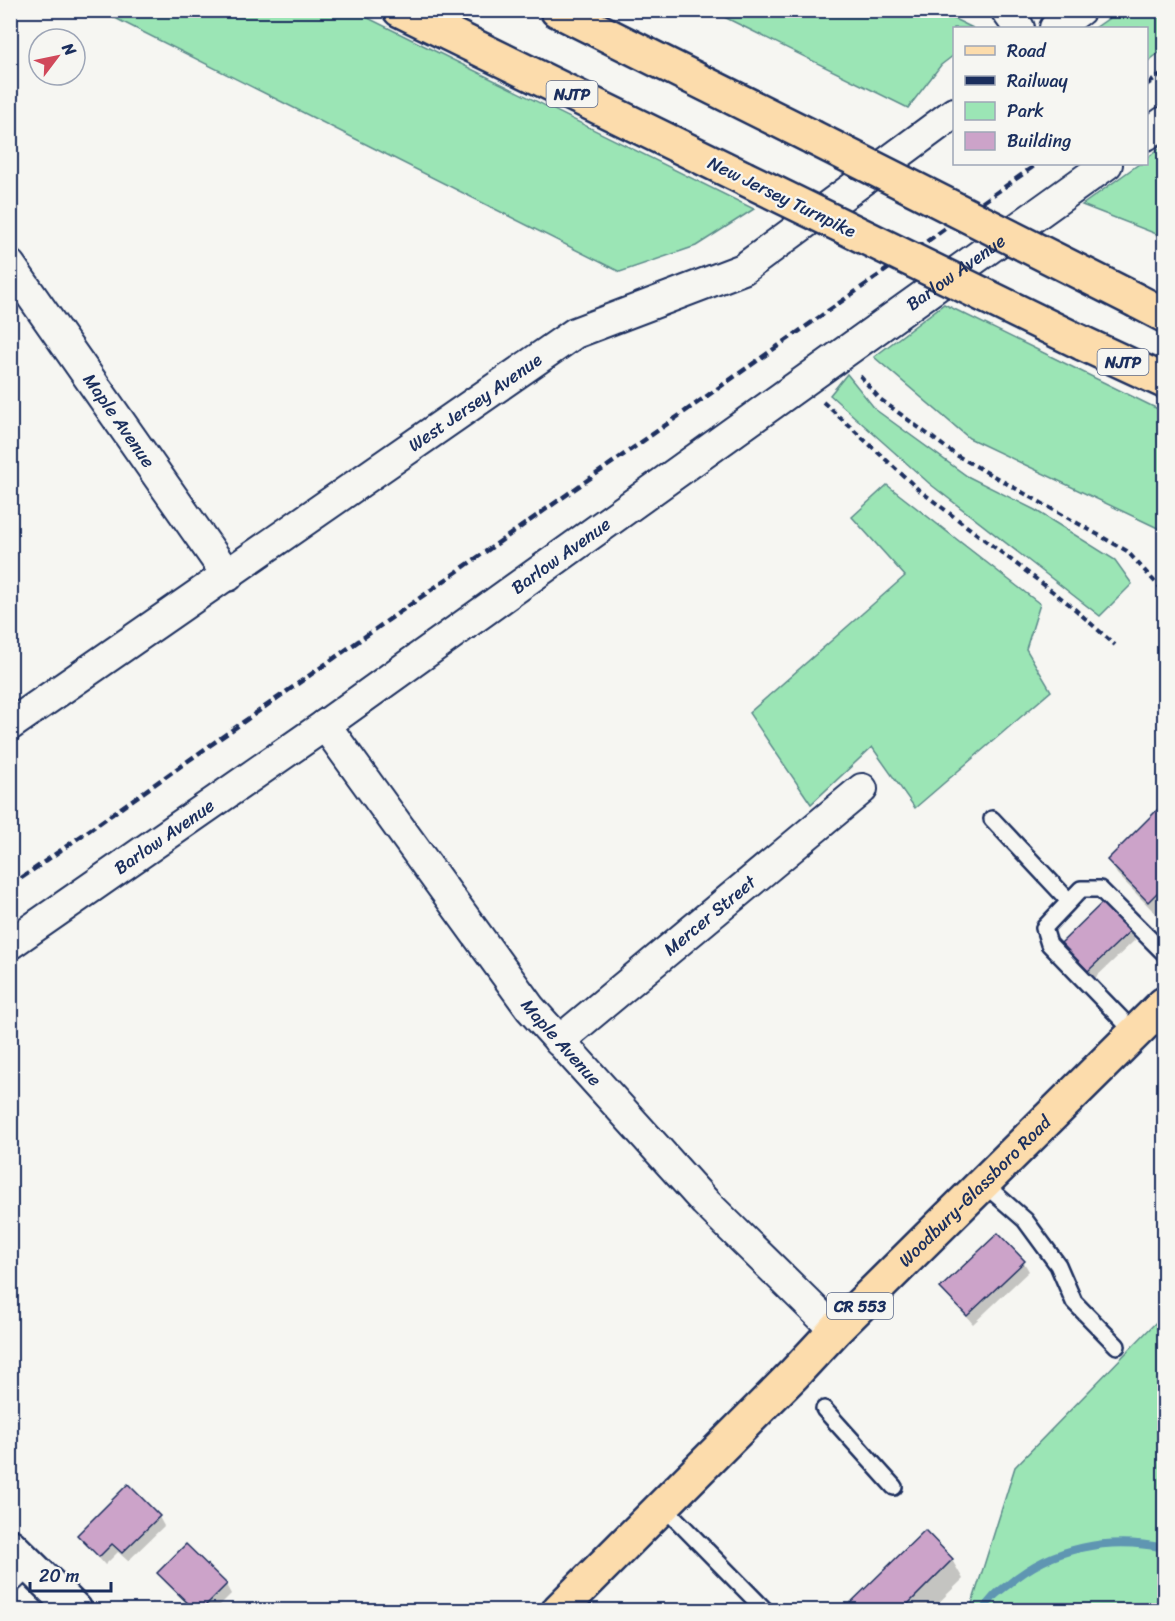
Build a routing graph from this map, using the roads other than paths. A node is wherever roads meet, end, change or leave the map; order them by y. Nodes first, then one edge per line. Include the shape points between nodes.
1 (400, 10) edge
2 (557, 10) edge
3 (1006, 10) edge
4 (1080, 10) edge
5 (1018, 27) edge
6 (1056, 27) edge
7 (953, 114) edge
8 (1164, 122) edge
9 (1148, 134) edge
10 (1106, 165) edge
11 (10, 266) edge
12 (1150, 308) edge
13 (1164, 381) edge
14 (228, 576) junction
15 (10, 725) edge
16 (325, 725) junction
17 (862, 789) dead end
18 (992, 819) dead end
19 (1070, 901) junction
20 (10, 944) edge
21 (1164, 953) edge
22 (1164, 1004) edge
23 (1135, 1033) junction
24 (559, 1041) junction
25 (984, 1184) junction
26 (835, 1330) junction
27 (1117, 1347) dead end
28 (824, 1408) dead end
29 (894, 1487) dead end
30 (663, 1506) junction
31 (16, 1561) edge
32 (75, 1611) edge
33 (559, 1611) edge
34 (765, 1611) edge

1 - 13 main road, New Jersey Turnpike / NJTP, bridge
2 - 12 main road, bridge
3 - 5 street
4 - 6 street
7 - 14 street, West Jersey Avenue via 743,269 575,333
8 - 9 street
10 - 16 street, Barlow Avenue
11 - 14 street, Maple Avenue
14 - 15 street, West Jersey Avenue
16 - 20 street, Barlow Avenue
16 - 24 street, Maple Avenue via 530,1008
17 - 24 street, Mercer Street
18 - 19 lane
19 - 21 lane via 1081,889 1100,889
19 - 23 lane via 1044,928 1049,944
22 - 23 main road, Woodbury-Glassboro Road / CR 553
23 - 25 main road, Woodbury-Glassboro Road / CR 553
24 - 26 street, Maple Avenue via 705,1202
25 - 26 main road, Woodbury-Glassboro Road / CR 553
25 - 27 lane via 1025,1220 1058,1265 1074,1302
26 - 30 main road, Woodbury-Glassboro Road / CR 553
28 - 29 lane
30 - 33 main road, Woodbury-Glassboro Road / CR 553
30 - 34 lane
31 - 32 main road

